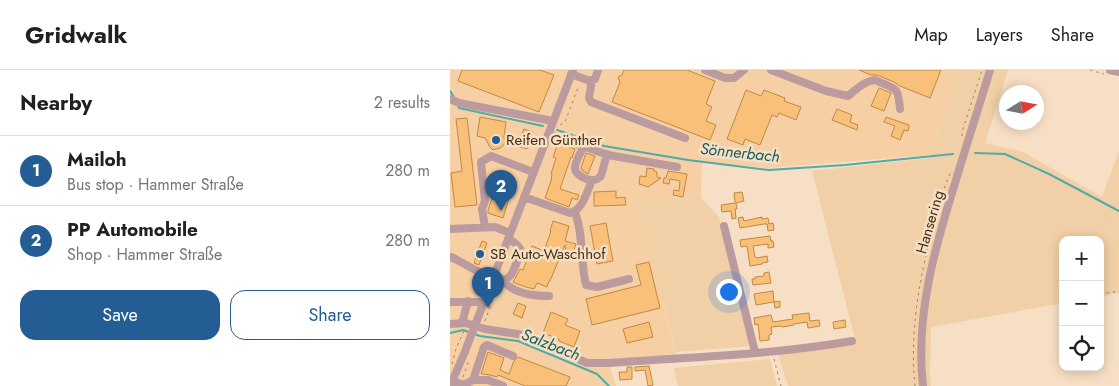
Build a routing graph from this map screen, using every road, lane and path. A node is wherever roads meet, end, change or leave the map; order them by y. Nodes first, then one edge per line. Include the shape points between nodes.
1 (598, 70) edge
2 (705, 70) edge
3 (742, 70) edge
4 (771, 70) edge
5 (990, 70) edge
6 (1110, 70) edge
7 (572, 72) edge
8 (1119, 72) edge
9 (592, 80) junction
10 (450, 99) edge
11 (900, 109) dead end
12 (553, 121) junction
13 (548, 134) junction
14 (685, 138) dead end
15 (584, 146) junction
16 (607, 154) junction
17 (677, 167) dead end
18 (534, 172) junction
19 (592, 180) junction
20 (524, 197) junction
21 (575, 212) junction
22 (724, 226) dead end
23 (485, 228) junction
24 (450, 229) edge
25 (509, 236) junction
26 (451, 258) edge
27 (493, 278) junction
28 (629, 279) dead end
29 (502, 280) junction
30 (1119, 291) edge
31 (1104, 293) edge
32 (549, 296) dead end
33 (468, 301) junction
34 (450, 302) edge
35 (484, 303) junction
36 (450, 324) edge
37 (469, 326) junction
38 (467, 336) junction
39 (852, 341) dead end
40 (773, 351) junction
41 (755, 352) junction
42 (513, 356) dead end
43 (470, 358) dead end
44 (451, 368) edge
45 (473, 380) junction
46 (454, 384) edge
47 (503, 386) edge
48 (781, 386) edge
49 (923, 386) edge

1 - 9 street
2 - 3 street via 734,78
4 - 11 street via 848,96 875,80 896,90
5 - 49 street, Hansering via 942,224 929,277 922,330
6 - 8 street
7 - 9 street
7 - 12 street
9 - 14 street via 591,102
10 - 12 street
12 - 13 street
13 - 15 street
13 - 18 street
15 - 16 street
15 - 19 street via 575,171
16 - 17 street
16 - 19 street via 601,176
18 - 20 street
18 - 23 street via 490,156 481,162
19 - 21 street
20 - 21 street
20 - 25 street
21 - 28 street via 586,285 597,287
22 - 41 street
23 - 24 street
23 - 25 street via 495,227
25 - 27 street
25 - 29 street via 521,252 511,275
26 - 27 street
27 - 29 street
27 - 35 street
29 - 32 street via 528,294
30 - 31 path
33 - 34 street
33 - 35 street
33 - 37 street
35 - 37 street
36 - 37 street
37 - 38 street
37 - 38 path
37 - 41 street via 524,335 587,363
38 - 44 path via 456,349
38 - 46 street
39 - 40 street
40 - 41 street
40 - 48 path
42 - 45 street via 487,345
43 - 46 path
45 - 46 street via 464,385
45 - 47 street via 488,380

